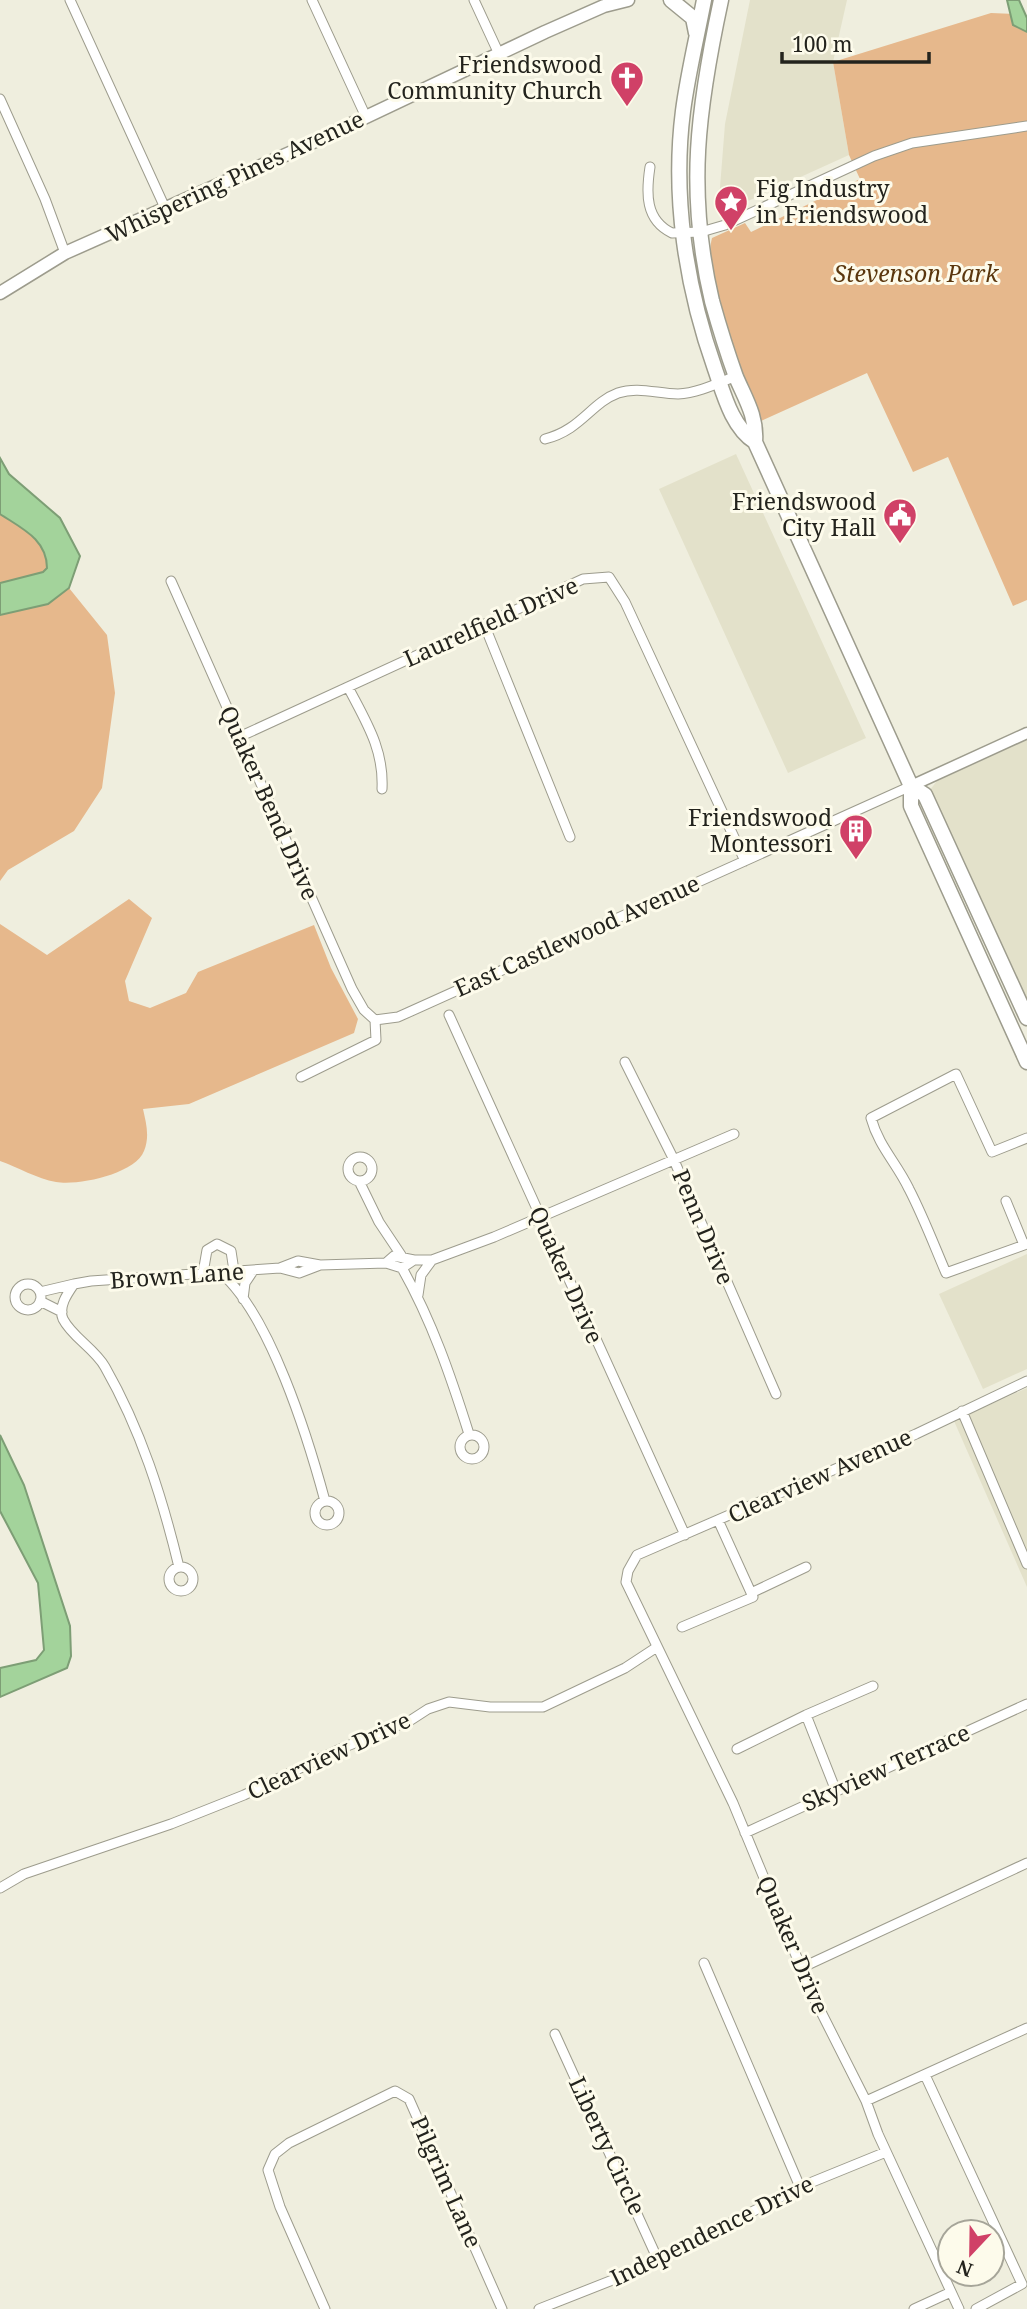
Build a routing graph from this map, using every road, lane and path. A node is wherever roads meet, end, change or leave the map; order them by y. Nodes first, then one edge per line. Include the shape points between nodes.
1 (70, 0) edge
2 (312, 0) edge
3 (474, 0) edge
4 (628, 0) edge
5 (671, 0) edge
6 (704, 0) edge
7 (721, 0) edge
8 (697, 34) junction
9 (499, 54) junction
10 (0, 99) edge
11 (366, 117) junction
12 (1027, 126) edge
13 (650, 167) dead end
14 (166, 210) junction
15 (701, 232) junction
16 (683, 233) junction
17 (65, 253) junction
18 (0, 293) edge
19 (736, 376) junction
20 (719, 383) junction
21 (545, 439) dead end
22 (755, 442) junction
23 (171, 580) dead end
24 (485, 624) junction
25 (348, 687) junction
26 (1027, 733) edge
27 (239, 737) junction
28 (911, 786) junction
29 (382, 789) dead end
30 (570, 837) dead end
31 (746, 862) junction
32 (449, 1015) dead end
33 (1027, 1018) edge
34 (375, 1020) junction
35 (625, 1062) dead end
36 (1027, 1062) edge
37 (301, 1077) dead end
38 (734, 1134) dead end
39 (1027, 1138) edge
40 (673, 1158) junction
41 (359, 1181) dead end
42 (1006, 1201) dead end
43 (540, 1218) junction
44 (1025, 1244) edge
45 (401, 1255) junction
46 (414, 1260) junction
47 (432, 1260) junction
48 (386, 1263) junction
49 (402, 1268) junction
50 (234, 1271) junction
51 (253, 1271) junction
52 (220, 1272) junction
53 (203, 1273) junction
54 (74, 1284) junction
55 (418, 1297) junction
56 (243, 1299) junction
57 (62, 1312) junction
58 (1027, 1381) edge
59 (776, 1394) dead end
60 (962, 1411) junction
61 (469, 1434) dead end
62 (325, 1501) dead end
63 (718, 1520) junction
64 (685, 1535) junction
65 (1027, 1564) edge
66 (179, 1567) dead end
67 (806, 1567) dead end
68 (627, 1581) joint
69 (751, 1593) junction
70 (682, 1627) dead end
71 (657, 1647) junction
72 (873, 1686) dead end
73 (1027, 1704) edge
74 (806, 1715) junction
75 (737, 1749) dead end
76 (836, 1791) junction
77 (745, 1833) junction
78 (1027, 1863) edge
79 (0, 1888) edge
80 (704, 1963) dead end
81 (801, 1968) junction
82 (1027, 2028) edge
83 (555, 2034) dead end
84 (925, 2076) junction
85 (866, 2101) junction
86 (886, 2152) junction
87 (800, 2187) junction
88 (658, 2260) junction
89 (951, 2292) junction
90 (326, 2309) edge
91 (502, 2309) edge
92 (538, 2309) edge
93 (914, 2309) edge
94 (959, 2309) edge
95 (976, 2309) edge

1 - 14 street
2 - 11 street
3 - 9 street
4 - 9 main road, Whispering Pines Avenue via 604,6
5 - 8 main road via 692,18
6 - 8 main road
7 - 15 main road via 696,143
8 - 16 main road via 682,113
9 - 11 main road, Whispering Pines Avenue
10 - 17 street
11 - 14 main road, Whispering Pines Avenue
12 - 15 street via 912,143
13 - 16 street via 650,208 662,228
14 - 17 main road, Whispering Pines Avenue
15 - 16 street
15 - 19 main road via 712,300
16 - 20 main road via 696,311
17 - 18 main road, Whispering Pines Avenue
19 - 20 street
19 - 22 main road via 757,423
20 - 21 street via 679,394 634,390 617,394 582,422
20 - 22 main road via 741,432
22 - 28 main road
23 - 27 street, Quaker Bend Drive
24 - 25 street, Laurelfield Drive
24 - 30 street
24 - 31 street, Laurelfield Drive via 583,579 610,577
25 - 27 street, Laurelfield Drive
25 - 29 street via 374,736 383,765
26 - 28 street
27 - 34 street, Quaker Bend Drive via 352,989
28 - 31 street, East Castlewood Avenue
28 - 33 main road via 925,795
28 - 36 main road via 911,806
31 - 34 street, East Castlewood Avenue via 398,1017
32 - 43 street, Quaker Drive
34 - 37 street via 376,1040
35 - 40 street, Penn Drive
38 - 40 street
39 - 44 street via 992,1152 956,1074 871,1118 878,1143 909,1187 946,1273
40 - 43 street
40 - 59 street, Penn Drive
41 - 45 street
42 - 44 street
43 - 47 street
43 - 64 street, Quaker Drive
45 - 46 street
45 - 48 street, Brown Lane
46 - 47 street
46 - 49 street
47 - 55 street via 421,1275
48 - 49 street, Brown Lane
48 - 51 street, Brown Lane via 298,1262
49 - 55 street
50 - 51 street, Brown Lane
50 - 52 street, Brown Lane
50 - 53 street via 231,1251 217,1244 207,1250
51 - 56 street
52 - 53 street, Brown Lane
52 - 56 street
53 - 54 street, Brown Lane
54 - 57 street
54 - 57 street, Brown Lane via 40,1297
55 - 61 street
56 - 62 street via 293,1402
57 - 66 street via 104,1364 147,1455
58 - 60 street, Clearview Avenue
60 - 63 street, Clearview Avenue
60 - 65 street
63 - 64 street, Clearview Avenue
63 - 69 street
64 - 68 street, Clearview Avenue via 637,1555
67 - 69 street
68 - 71 street, Quaker Drive
69 - 70 street via 753,1597
71 - 77 street, Quaker Drive
71 - 79 street, Clearview Drive via 625,1668 543,1707 449,1702 428,1709 244,1795 24,1874
72 - 74 street
73 - 76 street, Skyview Terrace
74 - 75 street
74 - 76 street
76 - 77 street, Skyview Terrace
77 - 81 street, Quaker Drive
78 - 81 street
80 - 87 street
81 - 85 street, Quaker Drive
82 - 84 street
83 - 88 street, Liberty Circle
84 - 85 street
84 - 95 street via 1023,2284
85 - 86 street, Quaker Drive
86 - 87 street, Independence Drive
86 - 89 street, Quaker Drive
87 - 88 street, Independence Drive
88 - 92 street, Independence Drive
89 - 93 street
89 - 94 street, Quaker Drive
90 - 91 street, Pilgrim Lane via 267,2175 275,2154 289,2143 395,2091 410,2099

